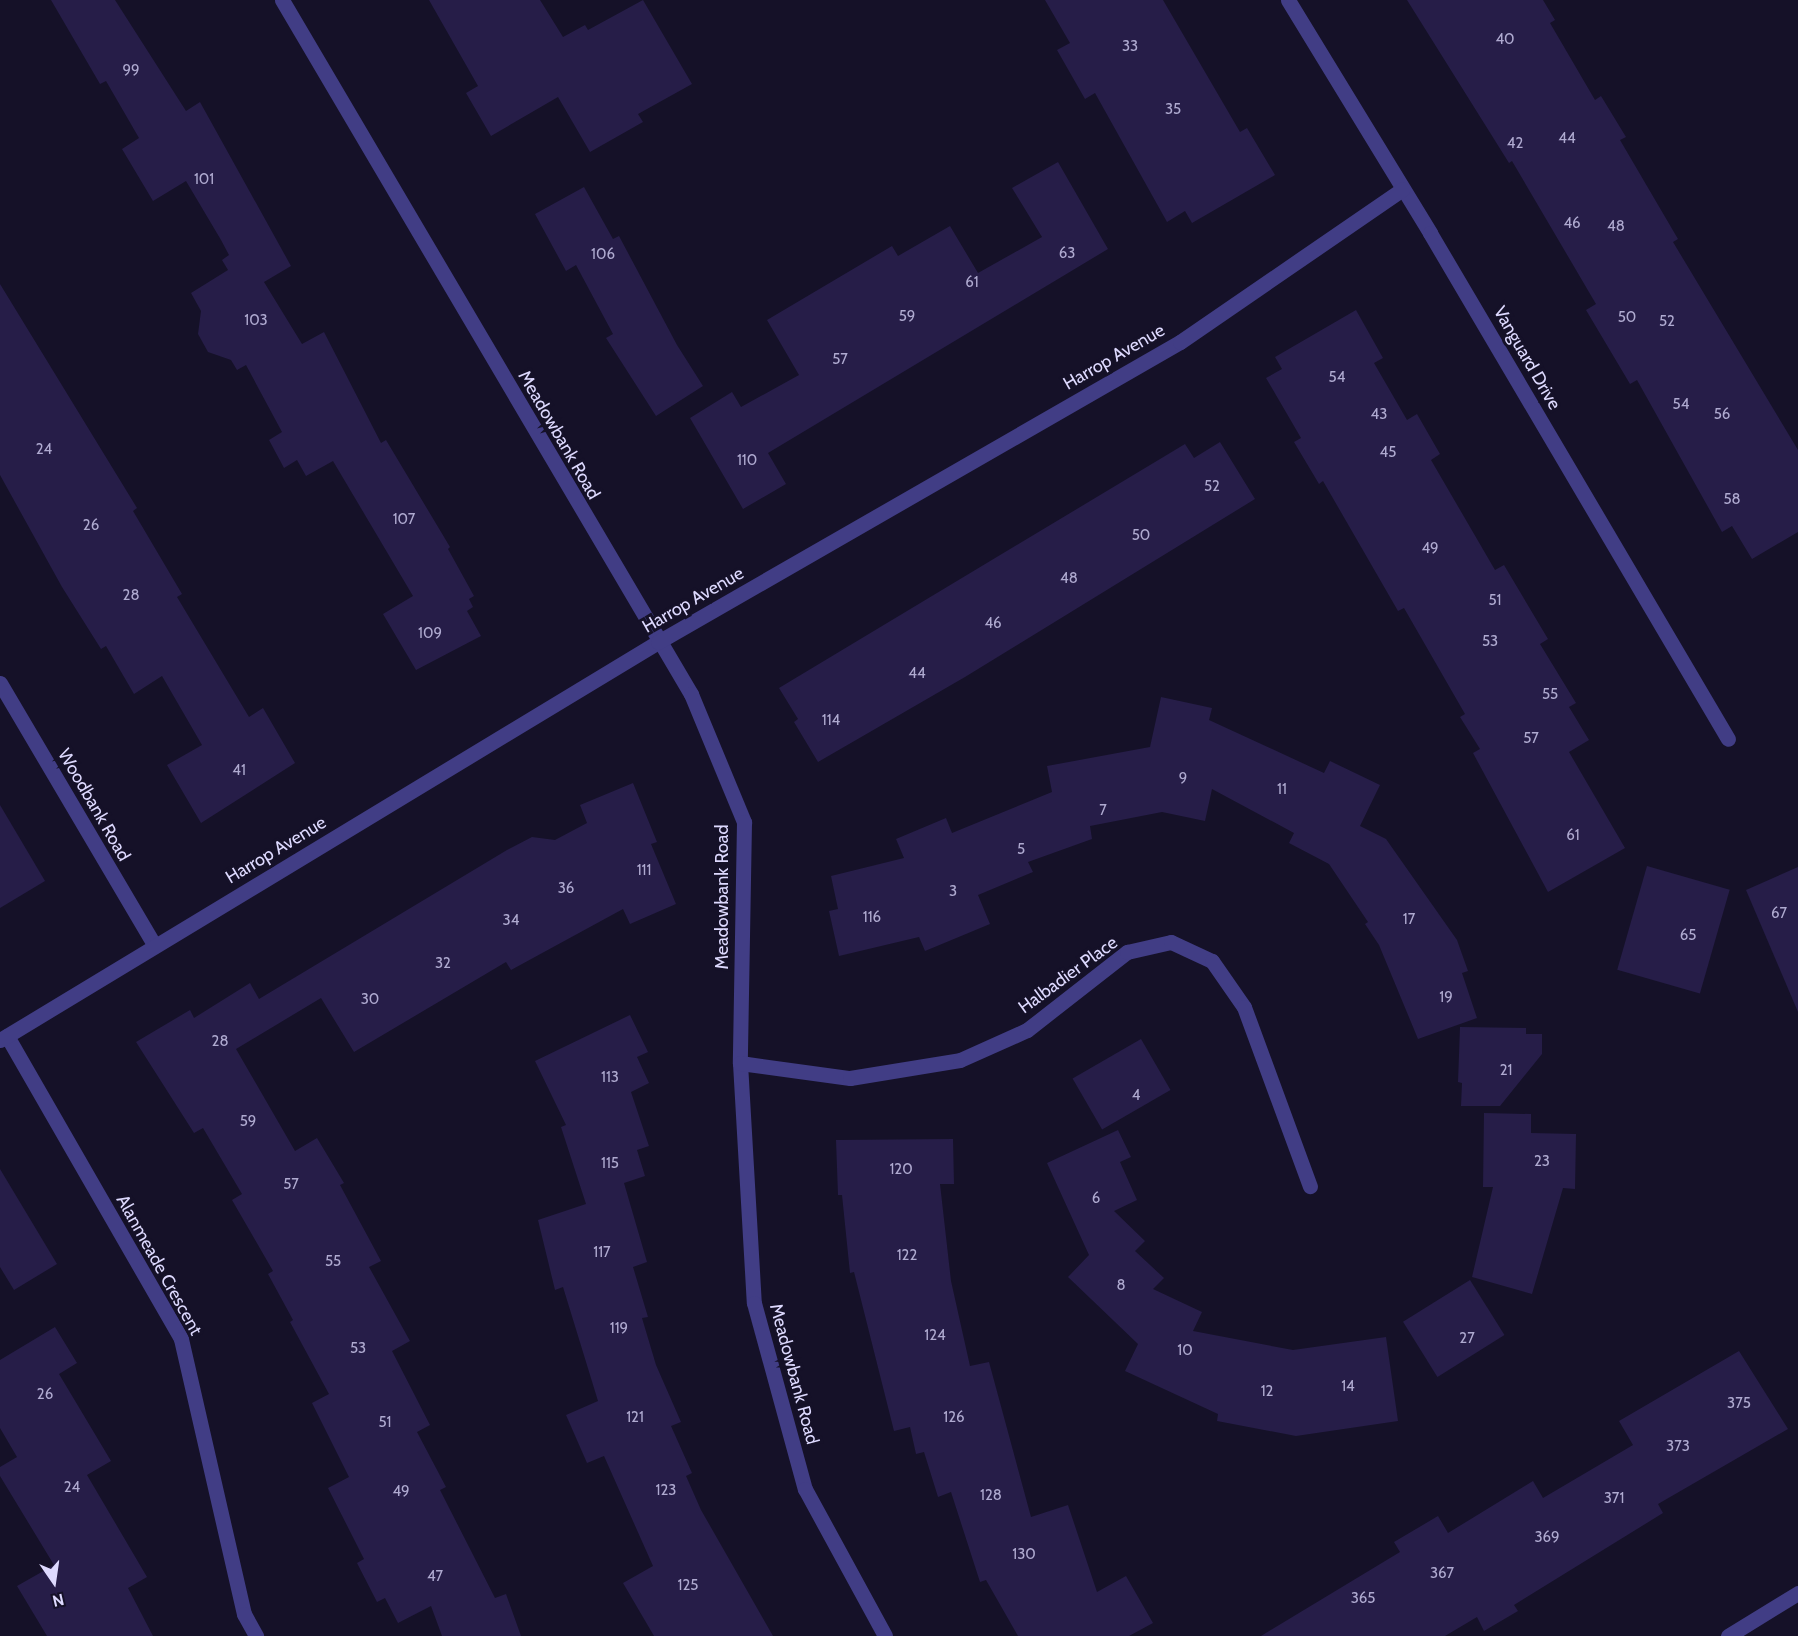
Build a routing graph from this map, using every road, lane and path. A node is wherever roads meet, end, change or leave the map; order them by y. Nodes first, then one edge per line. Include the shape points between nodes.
1 (282, 0) edge
2 (1288, 0) edge
3 (1403, 189) junction
4 (658, 642) junction
5 (0, 683) edge
6 (1728, 739) dead end
7 (155, 946) junction
8 (3, 1038) edge
9 (740, 1063) junction
10 (1310, 1186) dead end
11 (1798, 1593) edge
12 (256, 1636) edge
13 (885, 1636) edge
14 (1728, 1636) edge

1 - 4 street, Meadowbank Road
2 - 3 street, Vanguard Drive
3 - 4 street, Harrop Avenue via 1180,342
3 - 6 street, Vanguard Drive
4 - 7 street, Harrop Avenue
4 - 9 street, Meadowbank Road via 695,702 744,822
5 - 7 street, Woodbank Road
7 - 8 street, Harrop Avenue
8 - 12 street, Alanmeade Crescent via 181,1340 244,1614
9 - 10 street, Halbadier Place via 850,1078 960,1060 1027,1030 1127,952 1171,942 1212,961 1244,1007
9 - 13 street, Meadowbank Road via 754,1303 805,1489
11 - 14 street

